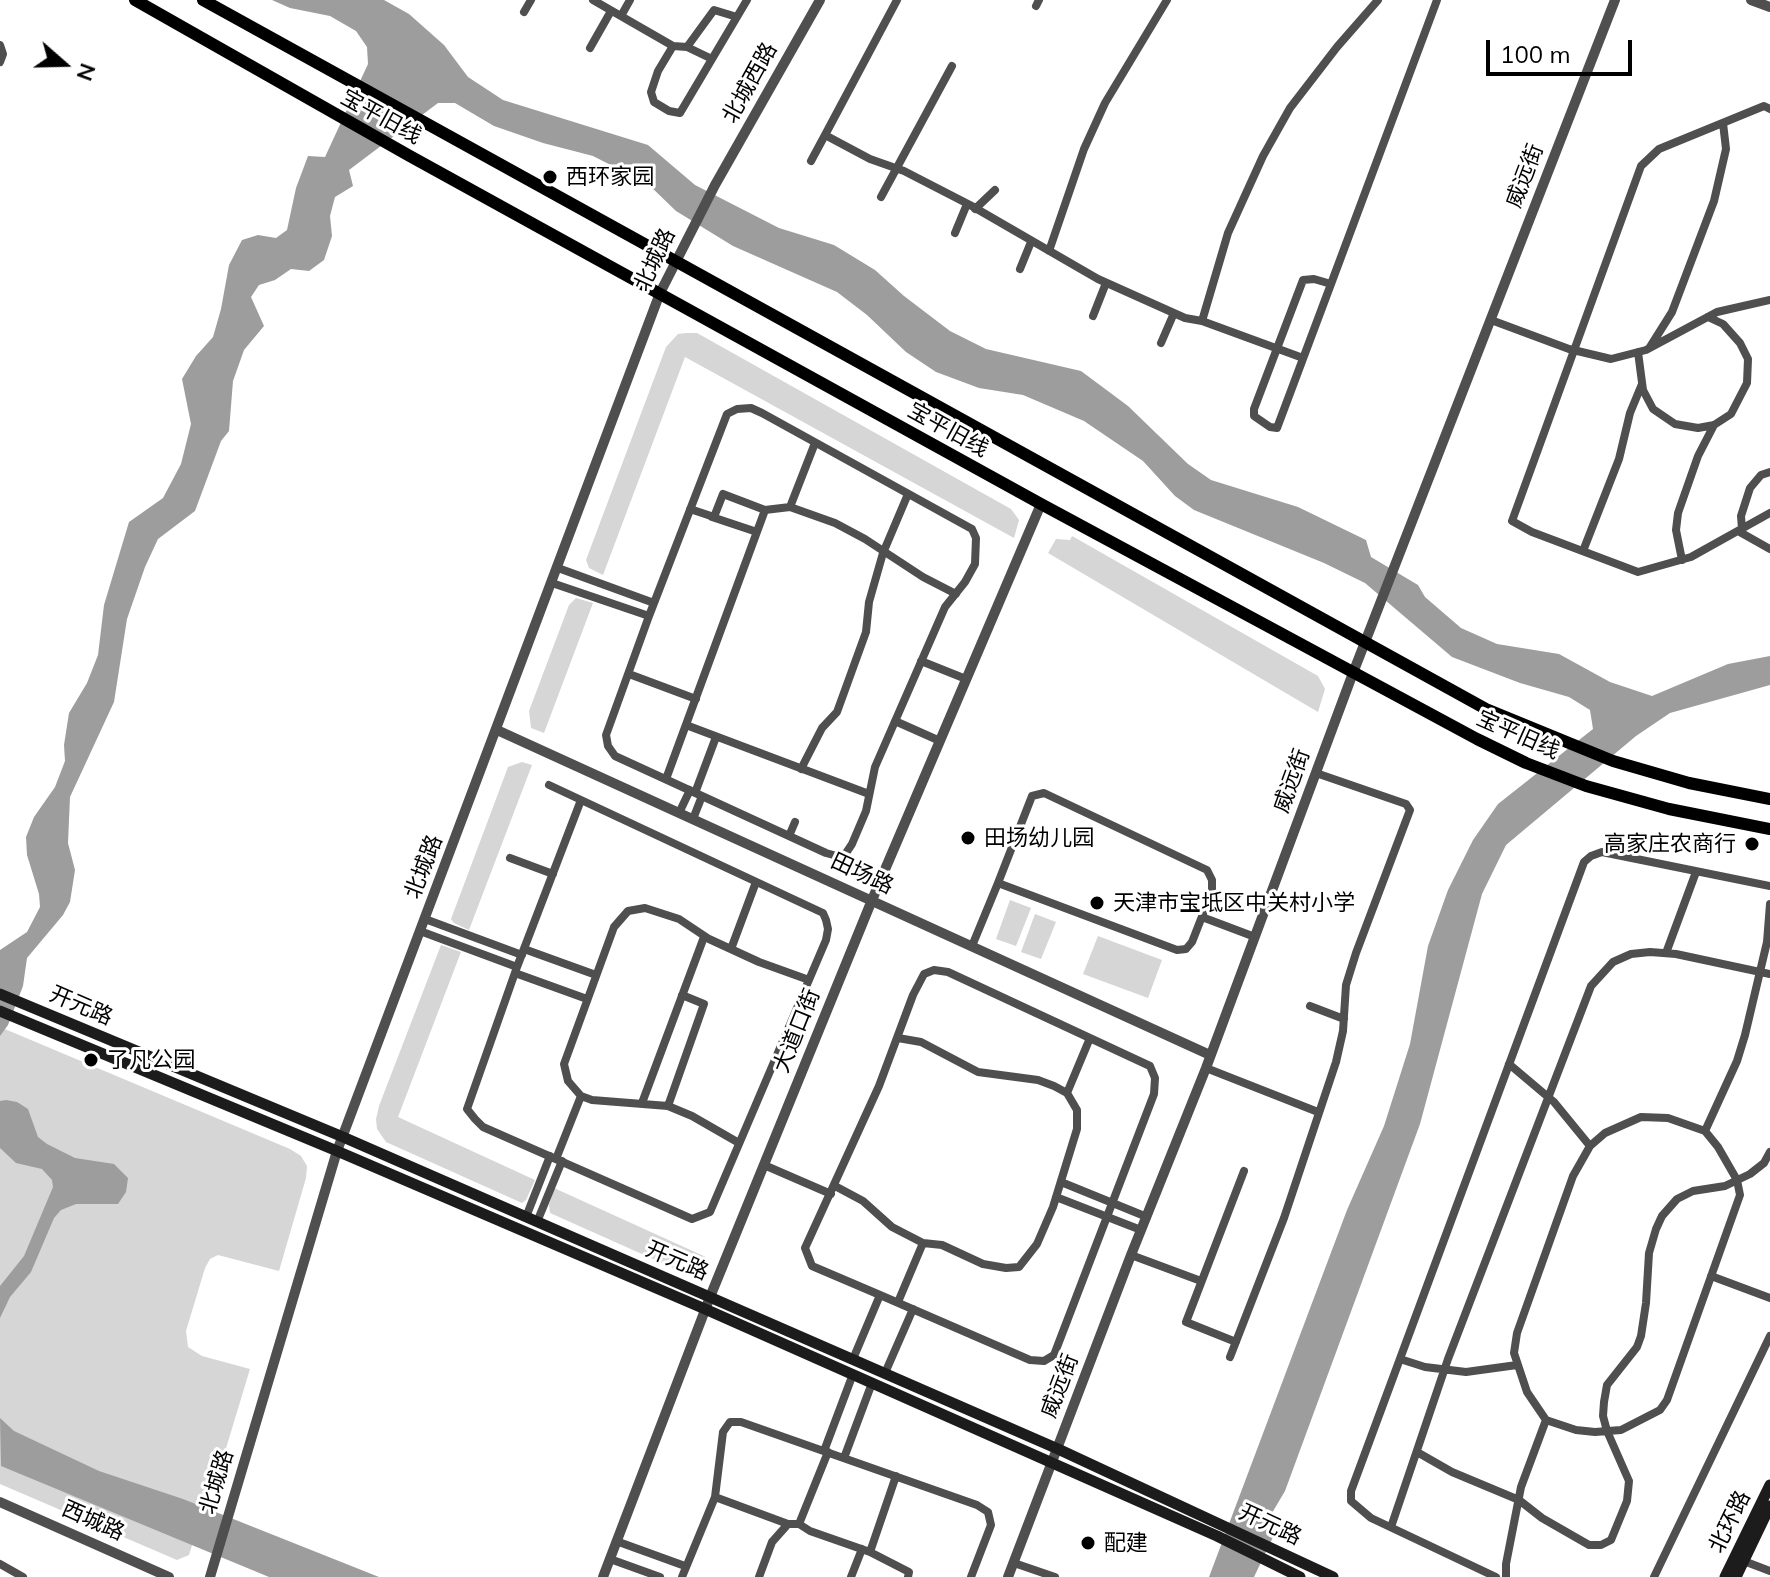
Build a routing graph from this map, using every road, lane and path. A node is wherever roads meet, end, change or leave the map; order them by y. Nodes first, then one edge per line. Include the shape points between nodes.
1 (135, 0) edge
2 (203, 0) edge
3 (531, 0) edge
4 (593, 0) edge
5 (630, 0) edge
6 (747, 0) edge
7 (820, 0) edge
8 (897, 0) edge
9 (1167, 0) edge
10 (1378, 0) edge
11 (1615, 0) edge
12 (1751, 0) edge
13 (1433, 1) edge
14 (1770, 7) edge
15 (611, 11) junction
16 (524, 12) dead end
17 (621, 16) junction
18 (737, 17) junction
19 (0, 45) edge
20 (673, 46) junction
21 (687, 47) junction
22 (590, 48) dead end
23 (712, 59) junction
24 (0, 62) edge
25 (952, 66) dead end
26 (1770, 109) edge
27 (1723, 123) junction
28 (825, 135) junction
29 (811, 161) dead end
30 (896, 168) junction
31 (715, 185) joint
32 (995, 190) dead end
33 (881, 197) dead end
34 (971, 206) junction
35 (955, 233) dead end
36 (1031, 242) junction
37 (1049, 251) junction
38 (674, 262) junction
39 (1020, 269) dead end
40 (1106, 283) junction
41 (1331, 284) junction
42 (660, 293) junction
43 (1770, 300) edge
44 (1174, 313) junction
45 (1093, 316) dead end
46 (1708, 317) junction
47 (1491, 320) junction
48 (1202, 321) junction
49 (1161, 343) dead end
50 (1650, 348) junction
51 (1277, 349) junction
52 (1574, 350) junction
53 (1638, 352) junction
54 (1303, 358) junction
55 (1642, 383) junction
56 (1714, 425) junction
57 (815, 443) junction
58 (1770, 472) edge
59 (908, 494) junction
60 (1041, 504) junction
61 (790, 507) junction
62 (690, 509) junction
63 (765, 510) junction
64 (1770, 513) edge
65 (712, 517) junction
66 (1740, 530) junction
67 (757, 532) junction
68 (1770, 549) edge
69 (1583, 551) junction
70 (883, 553) junction
71 (1682, 560) junction
72 (558, 568) junction
73 (552, 583) junction
74 (956, 594) junction
75 (654, 603) junction
76 (649, 616) junction
77 (1366, 643) junction
78 (921, 661) junction
79 (1353, 673) junction
80 (629, 674) junction
81 (966, 679) junction
82 (696, 699) junction
83 (895, 721) junction
84 (686, 725) junction
85 (497, 730) junction
86 (716, 737) junction
87 (940, 741) junction
88 (801, 769) junction
89 (1316, 773) junction
90 (666, 779) junction
91 (549, 785) dead end
92 (696, 793) junction
93 (869, 794) junction
94 (1770, 799) edge
95 (581, 800) junction
96 (679, 813) junction
97 (693, 819) junction
98 (795, 822) dead end
99 (1770, 829) edge
100 (789, 836) junction
101 (510, 858) dead end
102 (1696, 872) junction
103 (553, 874) junction
104 (756, 882) junction
105 (998, 883) junction
106 (1770, 886) edge
107 (872, 900) junction
108 (1770, 904) edge
109 (1202, 917) junction
110 (425, 919) junction
111 (420, 931) junction
112 (704, 937) junction
113 (1255, 937) junction
114 (972, 946) junction
115 (731, 949) junction
116 (523, 952) junction
117 (1666, 953) junction
118 (516, 970) junction
119 (1766, 973) edge
120 (596, 975) junction
121 (809, 980) junction
122 (0, 994) edge
123 (682, 995) junction
124 (587, 999) junction
125 (1310, 1006) dead end
126 (0, 1011) edge
127 (1344, 1019) junction
128 (898, 1038) junction
129 (1090, 1038) junction
130 (1210, 1055) junction
131 (1509, 1064) junction
132 (1206, 1068) junction
133 (1067, 1093) junction
134 (581, 1096) junction
135 (1548, 1097) junction
136 (642, 1103) junction
137 (668, 1106) junction
138 (1318, 1112) junction
139 (1705, 1131) junction
140 (343, 1137) junction
141 (739, 1143) junction
142 (1590, 1146) junction
143 (337, 1151) junction
144 (1770, 1152) edge
145 (556, 1159) junction
146 (764, 1165) junction
147 (1244, 1171) dead end
148 (1737, 1180) junction
149 (1061, 1182) junction
150 (833, 1190) junction
151 (1056, 1197) junction
152 (1113, 1202) junction
153 (1108, 1215) junction
154 (1147, 1217) junction
155 (531, 1220) junction
156 (1141, 1230) junction
157 (923, 1243) junction
158 (1131, 1255) junction
159 (1711, 1276) junction
160 (1201, 1281) junction
161 (880, 1295) junction
162 (710, 1297) junction
163 (1770, 1298) edge
164 (898, 1302) junction
165 (705, 1309) junction
166 (913, 1309) junction
167 (1770, 1336) edge
168 (1236, 1342) junction
169 (1230, 1357) dead end
170 (853, 1359) junction
171 (1400, 1359) junction
172 (1517, 1365) junction
173 (1445, 1369) junction
174 (885, 1373) junction
175 (853, 1374) junction
176 (872, 1383) junction
177 (1546, 1420) junction
178 (759, 1428) junction
179 (1607, 1431) junction
180 (756, 1439) dead end
181 (1058, 1449) junction
182 (826, 1452) junction
183 (1417, 1452) junction
184 (844, 1458) junction
185 (1051, 1463) junction
186 (896, 1476) junction
187 (1770, 1485) edge
188 (715, 1497) junction
189 (1519, 1500) junction
190 (0, 1502) edge
191 (1770, 1506) edge
192 (788, 1524) junction
193 (799, 1524) junction
194 (1391, 1527) junction
195 (616, 1541) junction
196 (866, 1550) junction
197 (610, 1559) junction
198 (1739, 1560) junction
199 (1014, 1563) junction
200 (0, 1564) edge
201 (1506, 1564) junction
202 (1770, 1571) edge
203 (685, 1574) edge
204 (23, 1577) edge
205 (169, 1577) edge
206 (210, 1577) edge
207 (603, 1577) edge
208 (660, 1577) edge
209 (759, 1577) edge
210 (851, 1577) edge
211 (908, 1577) edge
212 (971, 1577) edge
213 (1008, 1577) edge
214 (1055, 1577) edge
215 (1300, 1577) edge
216 (1333, 1577) edge
217 (1496, 1577) edge
218 (1506, 1577) edge
219 (1654, 1577) edge
220 (1725, 1577) edge
221 (1736, 1577) edge

1 - 42 main road, 宝平旧线
2 - 38 main road, 宝平旧线
3 - 16 street
4 - 15 street
5 - 17 street
6 - 18 street
7 - 31 street, 北城西路
8 - 28 street
9 - 37 street via 1105,103
10 - 48 street via 1290,108 1263,156 1228,233
11 - 47 street, 威远街
12 - 14 street
13 - 41 street
15 - 17 street
15 - 22 street
17 - 20 street
18 - 21 street via 714,10
18 - 23 street
19 - 24 street
20 - 21 street
20 - 23 street via 651,92 654,102 669,111 680,113
21 - 23 street
25 - 30 street
26 - 27 street via 1764,106
27 - 50 street via 1726,149 1714,201 1672,312
27 - 52 street via 1659,149 1641,166
28 - 29 street
28 - 30 street
30 - 33 street
30 - 34 street
31 - 38 street, 北城路
32 - 34 street
34 - 35 street
34 - 36 street
36 - 37 street
36 - 39 street
37 - 40 street
38 - 42 street, 北城路
38 - 77 main road, 宝平旧线
40 - 44 street
40 - 45 street
41 - 51 street via 1303,280
41 - 54 street
42 - 60 main road, 宝平旧线
42 - 72 street, 北城路
43 - 46 street
44 - 48 street
44 - 49 street
46 - 50 street
46 - 56 street via 1723,324 1748,359 1747,383 1731,414
47 - 52 street
47 - 77 street, 威远街
48 - 51 street
50 - 53 street
51 - 54 street
51 - 54 street via 1254,409 1254,416 1270,427 1277,428
52 - 53 street via 1611,359
52 - 69 street via 1512,521
53 - 55 street
55 - 56 street via 1653,409 1675,424
55 - 69 street
56 - 71 street via 1678,513
57 - 59 street
57 - 61 street
57 - 62 street via 751,408 727,414
58 - 66 street via 1750,488
59 - 70 street
59 - 74 street via 972,529 975,564
60 - 79 main road, 宝平旧线
60 - 81 street, 大道口街
61 - 63 street
61 - 70 street via 835,523
62 - 65 street
62 - 75 street
63 - 65 street via 723,494
63 - 67 street
64 - 66 street
65 - 67 street
66 - 68 street
66 - 71 street
67 - 82 street
69 - 71 street via 1638,572
70 - 74 street
70 - 88 street via 866,632 837,712 822,728
72 - 73 street, 北城路
72 - 75 street
73 - 76 street
73 - 85 street, 北城路
74 - 78 street
75 - 76 street
76 - 80 street
77 - 79 street, 威远街
77 - 94 main road, 宝平旧线 via 1486,709 1555,739 1689,783
78 - 81 street
78 - 83 street
79 - 89 street, 威远街
79 - 99 main road, 宝平旧线 via 1526,763 1586,786
80 - 82 street
80 - 90 street via 606,735 608,746 615,756
81 - 87 street, 大道口街
82 - 84 street
83 - 87 street
83 - 93 street
84 - 86 street
84 - 90 street
85 - 96 street, 田场路
85 - 110 street, 北城路
86 - 88 street
86 - 92 street
87 - 107 street, 大道口街
88 - 93 street
89 - 113 street, 威远街
89 - 127 street via 1406,804 1410,810 1356,953 1346,985
90 - 92 street
91 - 95 street
92 - 96 street
92 - 97 street
92 - 100 street
93 - 100 street via 846,853 826,853
95 - 103 street
95 - 104 street
96 - 97 street, 田场路
97 - 107 street, 田场路
98 - 100 street
101 - 103 street
102 - 106 street
102 - 117 street
102 - 131 street via 1602,852 1584,862
103 - 116 street
104 - 115 street
104 - 121 street via 823,913 826,940
105 - 109 street via 1177,950 1192,942
105 - 109 street via 1032,796 1044,793 1207,870 1212,891
105 - 114 street
107 - 114 street, 田场路
107 - 146 street, 大道口街
108 - 119 street
109 - 113 street
110 - 111 street, 北城路
110 - 116 street
111 - 118 street
111 - 140 street, 北城路
112 - 115 street
112 - 120 street via 679,919 645,908 628,911 614,927
112 - 123 street
113 - 130 street, 威远街
114 - 130 street, 田场路
115 - 121 street
116 - 118 street
116 - 120 street
117 - 119 street
117 - 135 street via 1631,954 1599,974
118 - 124 street
118 - 145 street via 467,1109 483,1127
119 - 139 street via 1737,1061
120 - 124 street
121 - 141 street
122 - 140 main road, 开元路
123 - 136 street
123 - 137 street via 704,1004
124 - 134 street via 564,1064 568,1081
125 - 127 street
126 - 143 main road, 开元路
127 - 138 street
128 - 129 street via 924,974 934,970
128 - 133 street via 921,1042 978,1072 1038,1080
128 - 150 street
129 - 133 street
129 - 152 street via 1150,1066 1155,1078 1154,1094
130 - 132 street, 威远街
131 - 135 street
131 - 171 street
132 - 138 street
132 - 154 street, 威远街
133 - 149 street via 1077,1110 1077,1129
134 - 136 street
134 - 145 street
135 - 142 street
135 - 173 street
136 - 137 street
137 - 141 street
138 - 168 street
139 - 142 street via 1668,1118 1641,1117
139 - 148 street
140 - 143 street, 北城路
140 - 155 main road, 开元路
141 - 145 street via 710,1212 692,1219
142 - 172 street via 1573,1176 1517,1333
143 - 165 main road, 开元路
143 - 206 street, 北城路
144 - 148 street via 1764,1163
145 - 155 street
146 - 150 street
146 - 162 street, 大道口街
147 - 160 street
148 - 159 street via 1740,1195
148 - 179 street via 1685,1195 1662,1216 1649,1253 1641,1336 1607,1385
149 - 151 street
149 - 152 street
150 - 157 street via 863,1201 892,1227
150 - 161 street via 805,1248 807,1257 812,1266
151 - 153 street
151 - 157 street via 1037,1244 1019,1267 983,1264 942,1245
152 - 153 street
152 - 154 street
153 - 156 street
153 - 166 street via 1054,1355 1044,1361 1030,1360
154 - 156 street, 威远街
155 - 162 main road, 开元路
156 - 158 street, 威远街
157 - 164 street
158 - 160 street
158 - 181 street, 威远街
159 - 163 street
159 - 179 street via 1667,1400 1660,1410 1621,1430
160 - 168 street via 1186,1322
161 - 164 street
161 - 170 street
162 - 165 street, 大道口街
162 - 170 main road, 开元路
164 - 166 street
165 - 175 main road, 开元路
165 - 195 street, 大道口街
166 - 174 street
167 - 219 street
168 - 169 street
170 - 174 main road, 开元路
171 - 173 street
171 - 194 street via 1351,1491 1351,1501
172 - 173 street via 1466,1372
172 - 177 street
173 - 183 street
174 - 181 main road, 开元路
175 - 176 main road, 开元路
175 - 182 street
176 - 184 street
176 - 185 main road, 开元路
177 - 179 street via 1576,1430
177 - 189 street
178 - 180 street
178 - 182 street
178 - 188 street via 730,1422 723,1432
179 - 189 street via 1630,1490 1611,1540 1589,1545
181 - 185 street, 威远街
181 - 216 main road, 开元路
182 - 184 street
182 - 193 street
183 - 189 street
183 - 194 street
184 - 186 street
185 - 199 street, 威远街
185 - 215 main road, 开元路
186 - 196 street
186 - 212 street via 988,1512 991,1525
187 - 198 main road, 北环路
188 - 192 street
188 - 203 street
189 - 201 street
190 - 205 street, 西城路
191 - 198 main road, 北环路
192 - 193 street
192 - 209 street via 772,1542
193 - 196 street
194 - 217 street
195 - 197 street, 大道口街
195 - 203 street
196 - 210 street
196 - 211 street via 900,1566
197 - 207 street, 大道口街
197 - 208 street
198 - 202 street
198 - 220 main road, 北环路
198 - 221 main road, 北环路
199 - 213 street, 威远街
199 - 214 street
200 - 204 street
201 - 217 street
201 - 218 street

